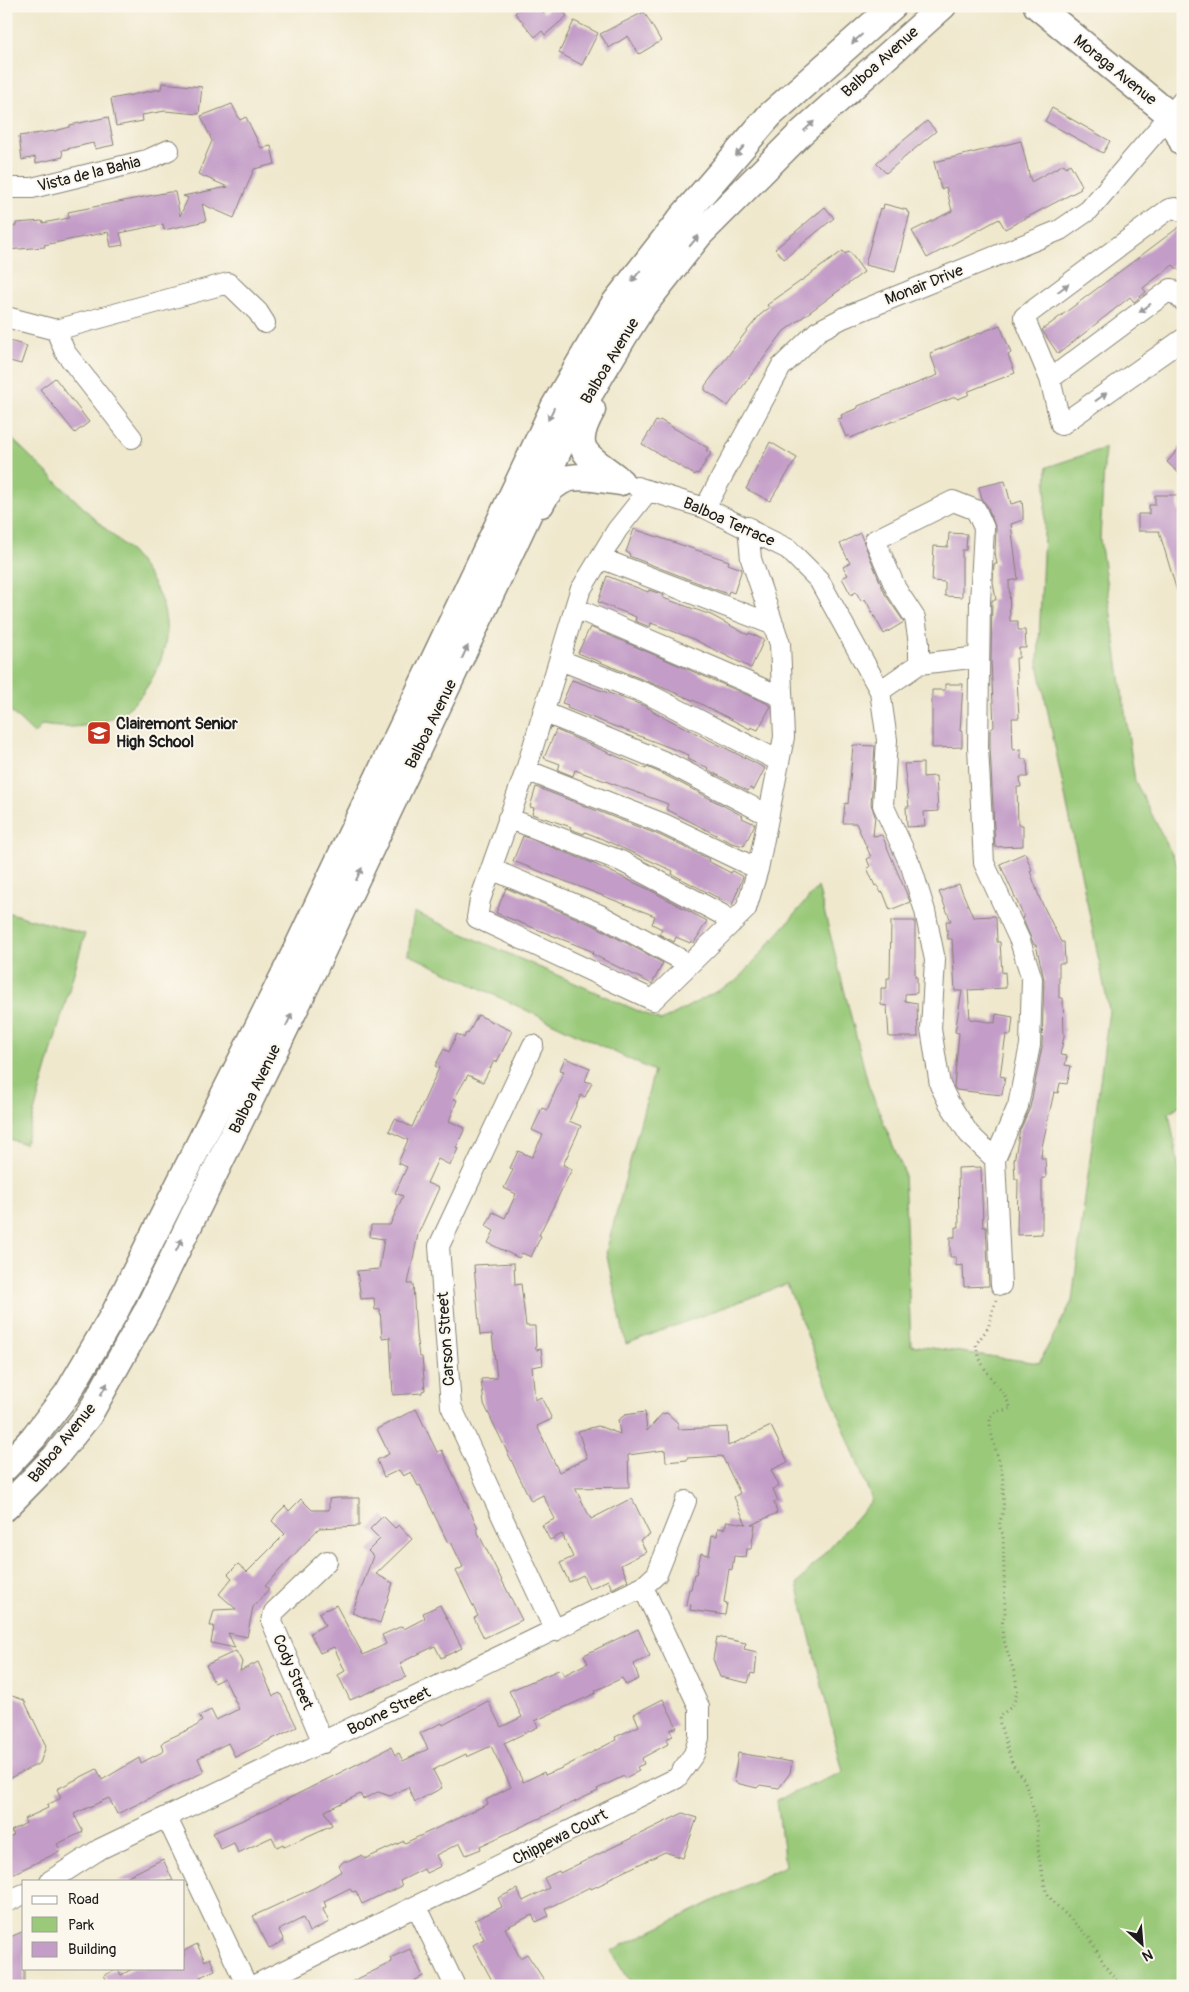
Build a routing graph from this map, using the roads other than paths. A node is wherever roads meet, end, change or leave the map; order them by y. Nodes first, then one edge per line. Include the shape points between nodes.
1 (893, 6) edge
2 (943, 6) edge
3 (1037, 6) edge
4 (1178, 111) edge
5 (1183, 143) edge
6 (169, 150) dead end
7 (6, 188) edge
8 (1183, 212) edge
9 (1183, 301) edge
10 (6, 317) edge
11 (265, 323) dead end
12 (56, 330) junction
13 (624, 336) junction
14 (1183, 339) edge
15 (1050, 379) junction
16 (132, 438) dead end
17 (621, 482) junction
18 (648, 491) junction
19 (705, 508) junction
20 (748, 527) junction
21 (600, 558) junction
22 (501, 574) junction
23 (575, 608) junction
24 (774, 625) junction
25 (979, 657) junction
26 (560, 660) junction
27 (919, 664) junction
28 (880, 691) junction
29 (782, 697) junction
30 (543, 712) junction
31 (779, 761) junction
32 (526, 770) junction
33 (768, 814) junction
34 (508, 818) junction
35 (491, 869) junction
36 (758, 870) junction
37 (732, 923) junction
38 (690, 964) junction
39 (533, 1045) dead end
40 (995, 1159) junction
41 (1001, 1285) road end
42 (6, 1467) edge
43 (686, 1501) dead end
44 (6, 1507) edge
45 (326, 1561) dead end
46 (643, 1587) junction
47 (555, 1631) junction
48 (323, 1743) junction
49 (168, 1818) junction
50 (52, 1880) edge
51 (22, 1895) edge
52 (6, 1902) edge
53 (416, 1907) junction
54 (248, 1986) edge
55 (253, 1986) edge
56 (455, 1986) edge

1 -> 42 main road, Balboa Avenue via 770,115 682,217 614,304 554,407 290,963 115,1312 67,1394
13 -> 2 main road, Balboa Avenue via 664,278 700,234 801,133
3 - 4 main road, Moraga Avenue
4 - 5 main road, Moraga Avenue
4 - 19 street, Monair Drive via 1089,210 1060,230 818,331 781,367
6 - 7 street, Vista de la Bahia via 146,160 32,188
15 -> 8 street via 1024,317 1169,209
9 -> 15 street via 1171,289
10 - 12 street
11 - 12 street via 228,283
12 - 16 street via 65,352
13 - 17 main road via 612,375 588,418 582,436 588,457
13 - 22 main road, Balboa Avenue via 568,430
15 -> 14 street via 1062,426
17 - 18 street, Balboa Terrace
17 - 22 main road via 574,476 554,486 543,499 518,552
18 - 19 street, Balboa Terrace
18 - 21 street
19 - 20 street, Balboa Terrace
20 - 24 street via 751,559
20 - 28 street, Balboa Terrace via 788,549 819,580
21 - 23 street via 580,591
21 - 24 street
44 -> 22 main road, Balboa Avenue via 55,1457 89,1415 147,1311
23 - 26 street
23 - 29 street
24 - 29 street via 780,644
25 - 27 street
25 - 27 street via 984,528 976,510 952,501 875,540 896,589 915,618 920,643
25 - 40 street via 978,748 984,863 1020,940 1032,979 1030,1045 1018,1106
26 - 30 street
26 - 31 street via 650,695
27 - 28 street
28 - 40 street via 887,740 883,805 911,866 935,960 931,1029 940,1085 969,1134
29 - 31 street via 784,737
30 - 32 street
30 - 33 street via 670,764
31 - 33 street
32 - 34 street
32 - 36 street via 664,824
33 - 36 street
34 - 35 street
34 - 37 street via 621,862 721,914
35 - 38 street via 600,915
35 - 38 street via 477,918 653,1000
36 - 37 street via 746,909
37 - 38 street
39 - 47 street, Carson Street via 439,1246 451,1406
40 - 41 street
43 - 46 street, Boone Street via 657,1574
45 - 48 street, Cody Street via 274,1612 272,1622
46 - 47 street, Boone Street
46 - 53 street, Chippewa Court via 699,1707 699,1738 694,1754 677,1778
47 - 48 street, Boone Street
48 - 49 street, Boone Street
49 - 50 street, Boone Street via 100,1850
49 - 54 street
51 - 52 street
53 - 55 street, Chippewa Court
53 - 56 street

